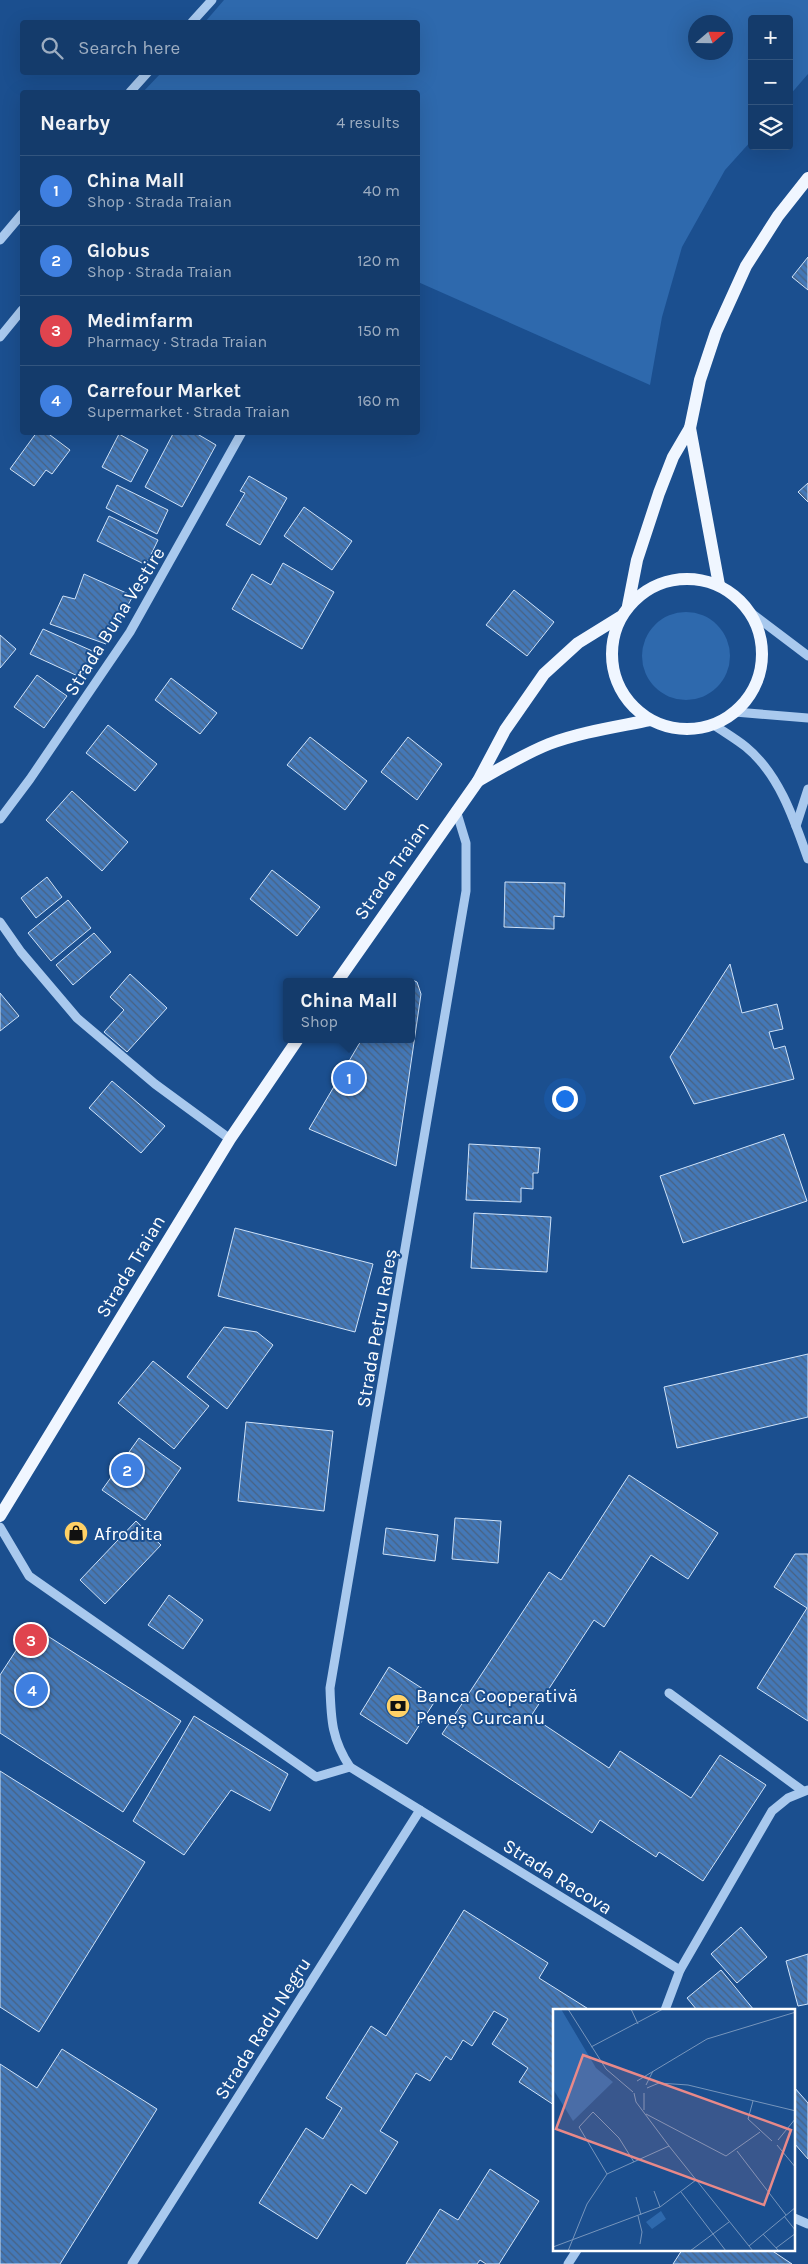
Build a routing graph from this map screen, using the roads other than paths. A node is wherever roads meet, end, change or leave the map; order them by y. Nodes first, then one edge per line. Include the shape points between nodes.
1 (212, 0) edge
2 (194, 20) edge
3 (145, 75) edge
4 (132, 90) edge
5 (808, 178) edge
6 (20, 216) edge
7 (0, 240) edge
8 (20, 312) edge
9 (0, 337) edge
10 (690, 428) junction
11 (240, 435) edge
12 (719, 585) junction
13 (628, 606) junction
14 (750, 612) junction
15 (620, 617) junction
16 (808, 656) edge
17 (735, 712) junction
18 (808, 718) edge
19 (650, 720) junction
20 (714, 725) junction
21 (478, 781) junction
22 (808, 789) edge
23 (456, 810) junction
24 (0, 819) edge
25 (796, 826) junction
26 (808, 858) edge
27 (0, 922) edge
28 (340, 978) edge
29 (295, 1043) edge
30 (230, 1139) junction
31 (0, 1516) edge
32 (0, 1526) edge
33 (669, 1693) dead end
34 (350, 1767) junction
35 (805, 1791) edge
36 (420, 1810) junction
37 (680, 1970) junction
38 (664, 2009) edge
39 (796, 2219) edge
40 (808, 2224) edge
41 (576, 2252) edge
42 (132, 2264) edge
43 (568, 2264) edge

1 - 2 street
3 - 4 street
5 - 10 main road via 778,216 746,266 716,332 700,380
6 - 7 street
8 - 9 street
10 - 12 main road
10 - 13 main road via 673,457 659,493 637,560
11 - 24 street, Strada Buna Vestire via 130,632
12 - 13 main road via 700,579 680,578 643,592
12 - 14 main road via 732,593
13 - 15 main road
14 - 16 street
14 - 17 main road via 758,626 763,659 760,675 750,694
15 - 19 main road via 611,655 614,675 622,693
15 - 21 main road, Strada Traian via 578,643 544,674 505,730
17 - 18 street
17 - 20 main road
19 - 20 main road via 675,729 690,730
19 - 21 main road, Strada Traian via 551,744
20 - 25 street via 746,747 767,769
21 - 23 main road, Strada Traian
22 - 25 street
23 - 28 main road, Strada Traian
23 - 34 street, Strada Petru Rareș via 466,842 466,891 330,1688 331,1725 340,1752
25 - 26 street
27 - 30 street via 77,1018 155,1084
29 - 30 main road, Strada Traian
30 - 31 main road, Strada Traian
32 - 34 street via 29,1576 316,1777
33 - 35 street
34 - 36 street, Strada Petru Rareș
35 - 37 street via 788,1798 772,1811
36 - 37 street, Strada Racova
36 - 42 street, Strada Radu Negru
37 - 38 street
39 - 40 street
41 - 43 street

